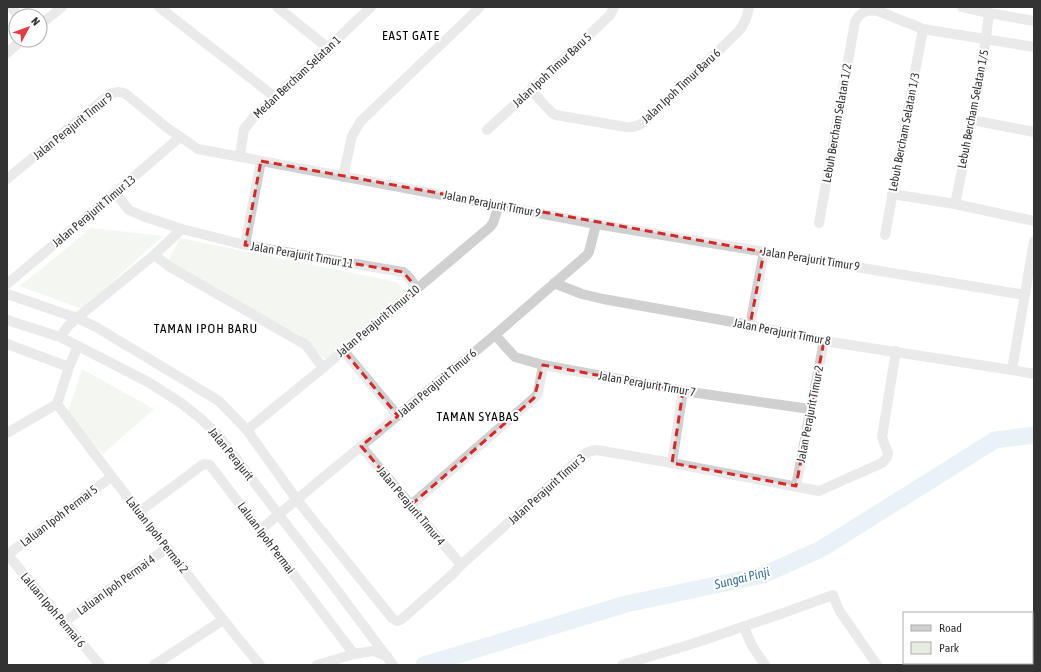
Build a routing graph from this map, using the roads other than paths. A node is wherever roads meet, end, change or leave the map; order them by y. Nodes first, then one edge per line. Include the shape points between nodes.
1 (62, 7) edge
2 (159, 7) edge
3 (278, 7) edge
4 (371, 7) edge
5 (480, 7) edge
6 (614, 7) edge
7 (749, 7) edge
8 (962, 7) edge
9 (989, 13) junction
10 (48, 18) edge
11 (1034, 21) edge
12 (923, 29) junction
13 (986, 40) junction
14 (1034, 47) edge
15 (328, 48) junction
16 (531, 90) junction
17 (275, 97) junction
18 (972, 120) junction
19 (487, 130) dead end
20 (1034, 132) edge
21 (180, 137) junction
22 (240, 156) junction
23 (261, 162) junction
24 (343, 177) junction
25 (7, 179) edge
26 (115, 193) junction
27 (892, 194) junction
28 (955, 204) junction
29 (499, 205) junction
30 (1034, 222) edge
31 (819, 223) dead end
32 (596, 224) junction
33 (182, 229) junction
34 (885, 234) dead end
35 (1034, 241) edge
36 (245, 245) junction
37 (764, 252) junction
38 (154, 255) junction
39 (1032, 260) edge
40 (554, 283) junction
41 (7, 284) edge
42 (417, 288) junction
43 (7, 294) edge
44 (1025, 295) junction
45 (77, 318) junction
46 (7, 320) edge
47 (750, 325) junction
48 (495, 335) junction
49 (60, 337) junction
50 (824, 341) junction
51 (7, 344) edge
52 (78, 346) junction
53 (343, 350) junction
54 (896, 352) junction
55 (543, 365) junction
56 (69, 367) junction
57 (323, 368) junction
58 (1012, 370) junction
59 (1034, 374) edge
60 (683, 391) junction
61 (56, 404) junction
62 (810, 409) junction
63 (398, 416) junction
64 (247, 430) junction
65 (7, 433) edge
66 (361, 446) junction
67 (672, 463) junction
68 (111, 477) junction
69 (796, 486) junction
70 (297, 500) junction
71 (411, 505) junction
72 (139, 512) junction
73 (278, 515) junction
74 (260, 530) junction
75 (167, 548) junction
76 (7, 555) edge
77 (461, 565) junction
78 (223, 620) junction
79 (64, 622) junction
80 (744, 627) junction
81 (354, 654) junction
82 (387, 656) junction
83 (655, 660) edge
84 (100, 665) edge
85 (154, 665) edge
86 (260, 665) edge
87 (317, 665) edge
88 (393, 665) edge
89 (622, 665) edge
90 (766, 665) edge
91 (877, 665) edge

1 - 10 street
2 - 17 street
3 - 15 street
4 - 15 street, Medan Bercham Selatan 1
5 - 24 street via 361,121 352,136
6 - 16 street, Jalan Ipoh Timur Baru 5 via 610,15
7 - 16 street, Jalan Ipoh Timur Baru 6 via 747,18 738,32 638,126 626,128 554,115
8 - 9 street
9 - 11 street
9 - 13 street, Lebuh Bercham Selatan 1/5
12 - 13 street
12 - 27 street, Lebuh Bercham Selatan 1/3
12 - 31 street, Lebuh Bercham Selatan 1/2 via 873,10 862,13 854,22
13 - 14 street
13 - 18 street, Lebuh Bercham Selatan 1/5
15 - 17 street, Medan Bercham Selatan 1
16 - 19 street, Jalan Ipoh Timur Baru 5
17 - 22 street, Medan Bercham Selatan 1 via 244,129
18 - 20 street
18 - 28 street, Lebuh Bercham Selatan 1/5
21 - 22 street, Jalan Perajurit Timur 9 via 198,149
21 - 25 street, Jalan Perajurit Timur 9 via 126,94 118,91
21 - 26 street, Jalan Perajurit Timur 13
22 - 23 street, Jalan Perajurit Timur 9
23 - 24 street, Jalan Perajurit Timur 9
23 - 36 street
24 - 29 street, Jalan Perajurit Timur 9
26 - 33 street, Jalan Perajurit Timur 11 via 129,210
26 - 41 street, Jalan Perajurit Timur 13
27 - 28 street
27 - 34 street, Lebuh Bercham Selatan 1/3
28 - 30 street
29 - 32 street, Jalan Perajurit Timur 9
29 - 42 street, Jalan Perajurit Timur 10 via 490,227
32 - 37 street, Jalan Perajurit Timur 9
32 - 40 street, Jalan Perajurit Timur 6 via 588,254
33 - 36 street, Jalan Perajurit Timur 11
33 - 38 street
35 - 39 street
36 - 42 street, Jalan Perajurit Timur 11 via 403,272
37 - 44 street, Jalan Perajurit Timur 9
37 - 47 street
38 - 45 street
38 - 57 street via 170,267 306,345
39 - 44 street
40 - 47 street, Jalan Perajurit Timur 8 via 603,299
40 - 48 street, Jalan Perajurit Timur 6
42 - 53 street, Jalan Perajurit Timur 10
43 - 45 street
44 - 58 street
45 - 49 street
45 - 64 street via 219,401
46 - 49 street, Jalan Perajurit
47 - 50 street, Jalan Perajurit Timur 8
48 - 55 street, Jalan Perajurit Timur 7 via 515,357
48 - 63 street, Jalan Perajurit Timur 6
49 - 52 street, Jalan Perajurit
50 - 54 street, Jalan Perajurit Timur 8
50 - 62 street, Jalan Perajurit Timur 2
51 - 56 street
52 - 56 street
52 - 73 street, Jalan Perajurit via 148,382 201,419 219,436
53 - 57 street, Jalan Perajurit Timur 10
53 - 63 street
54 - 58 street, Jalan Perajurit Timur 8
54 - 69 street, Jalan Perajurit Timur 3 via 882,437 887,449 885,460 819,491
55 - 60 street, Jalan Perajurit Timur 7
55 - 71 street via 538,393 534,398
56 - 61 street
57 - 64 street, Jalan Perajurit Timur 10
58 - 59 street, Jalan Perajurit Timur 8
60 - 62 street, Jalan Perajurit Timur 7
60 - 67 street
61 - 65 street
61 - 68 street, Laluan Ipoh Permai 2
62 - 69 street, Jalan Perajurit Timur 2
63 - 66 street, Jalan Perajurit Timur 6
64 - 70 street
66 - 70 street, Jalan Perajurit Timur 6
66 - 71 street, Jalan Perajurit Timur 4
67 - 69 street, Jalan Perajurit Timur 3
67 - 77 street, Jalan Perajurit Timur 3 via 597,450 589,452
68 - 72 street, Laluan Ipoh Permai 2
68 - 76 street, Laluan Ipoh Permai 5
70 - 73 street, Jalan Perajurit Timur 6
70 - 77 street, Jalan Perajurit Timur 3 via 397,621
71 - 77 street, Jalan Perajurit Timur 4
72 - 74 street, Laluan Ipoh Permai via 202,465 207,464 212,467
72 - 75 street, Laluan Ipoh Permai 2
73 - 74 street, Jalan Perajurit Timur 6
73 - 82 street, Jalan Perajurit
74 - 81 street, Laluan Ipoh Permai
75 - 78 street, Laluan Ipoh Permai 2
75 - 79 street, Laluan Ipoh Permai 4
76 - 79 street, Laluan Ipoh Permai 6
78 - 85 street
78 - 86 street, Laluan Ipoh Permai 2
79 - 84 street, Laluan Ipoh Permai 6
80 - 83 street via 695,643
80 - 90 street via 751,644
80 - 91 street via 833,595 839,610
81 - 82 street via 373,652
81 - 87 street
82 - 88 street, Jalan Perajurit
83 - 89 street

